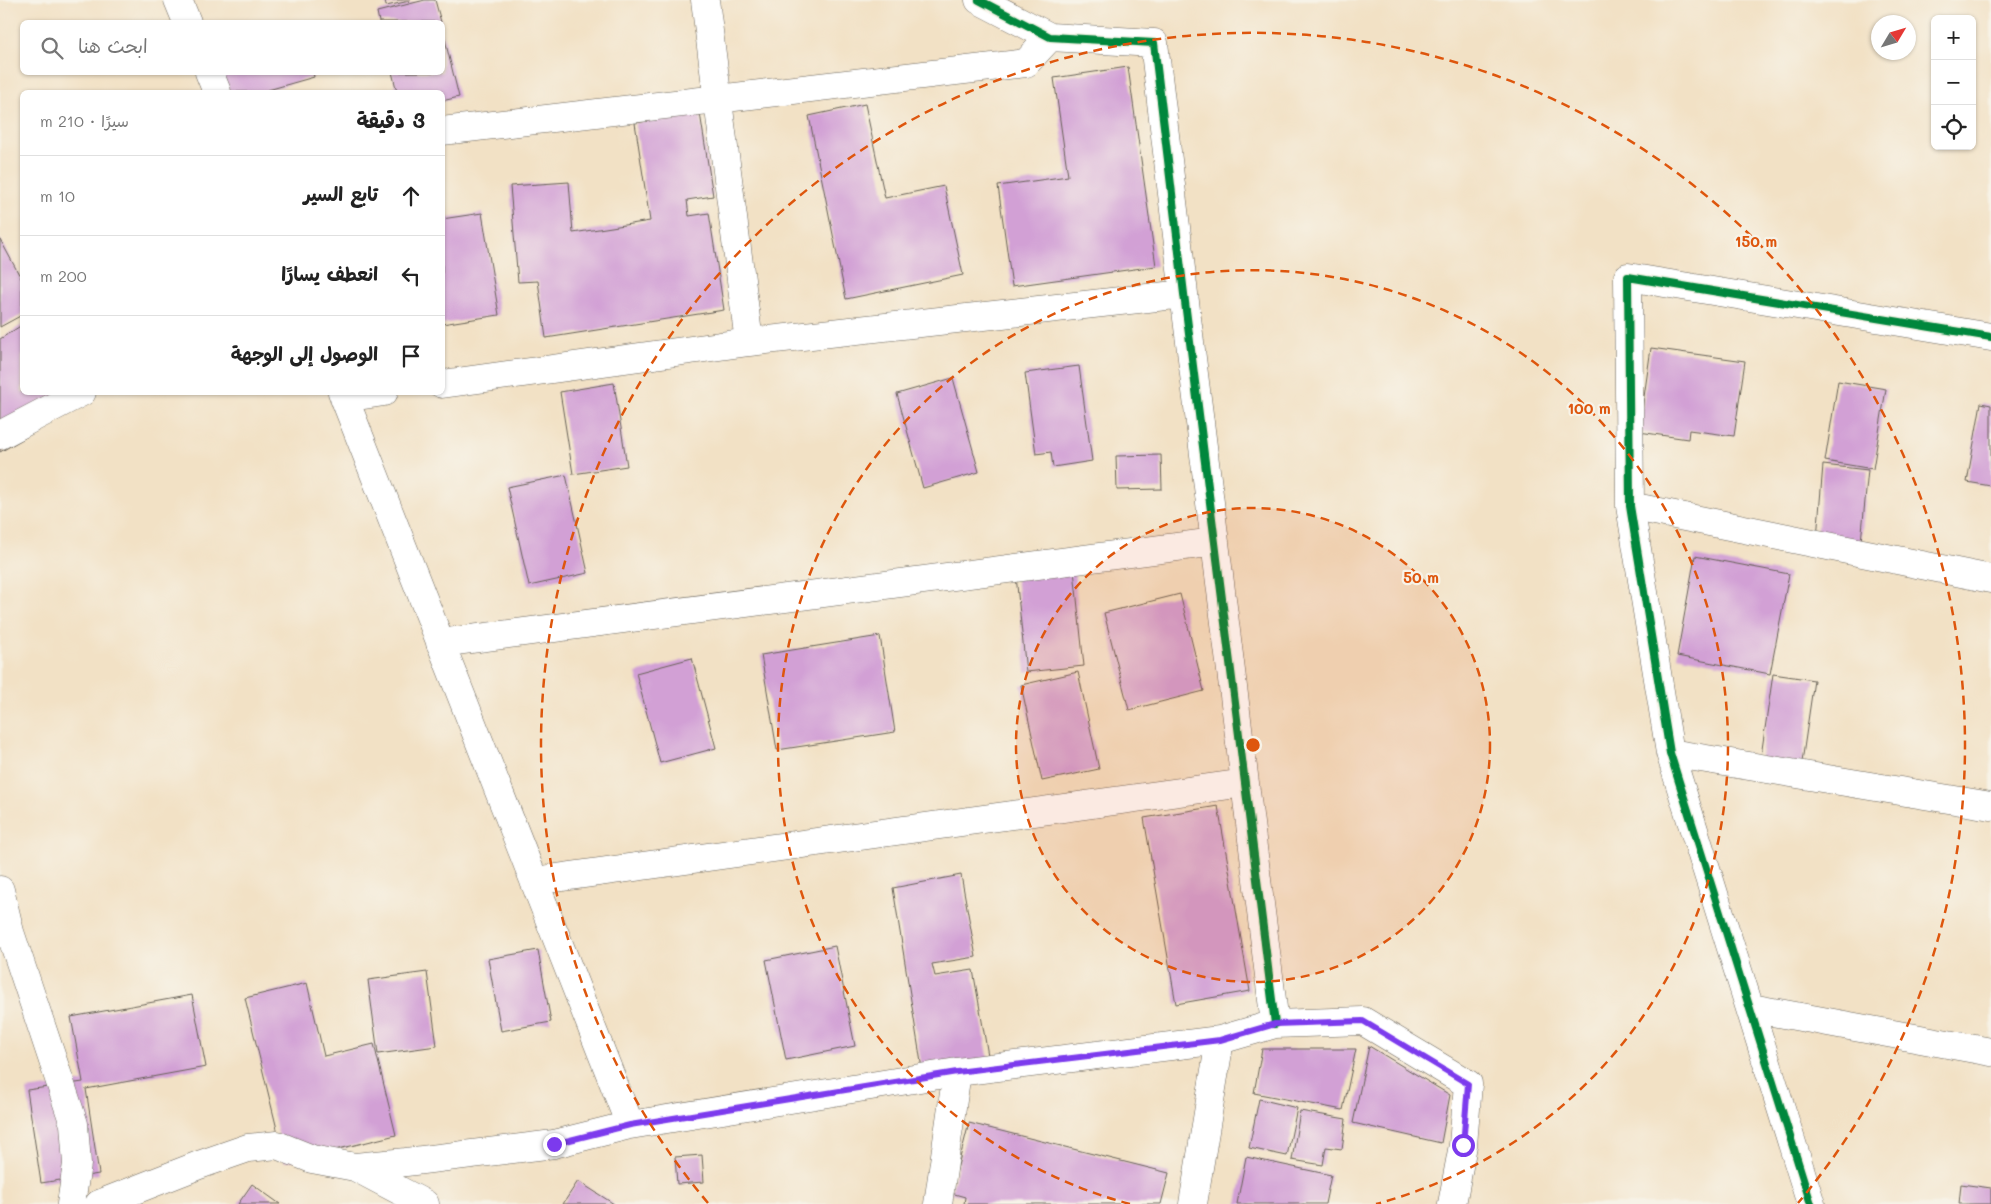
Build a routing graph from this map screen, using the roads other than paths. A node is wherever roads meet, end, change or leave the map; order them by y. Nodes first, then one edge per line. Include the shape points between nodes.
1 (178, 0) edge
2 (705, 0) edge
3 (980, 0) edge
4 (186, 20) edge
5 (1050, 37) junction
6 (210, 75) edge
7 (216, 90) edge
8 (718, 99) junction
9 (445, 131) edge
10 (1184, 294) junction
11 (1991, 337) edge
12 (749, 342) junction
13 (445, 384) edge
14 (76, 395) edge
15 (343, 395) edge
16 (0, 435) edge
17 (1630, 506) junction
18 (1215, 542) junction
19 (1991, 579) edge
20 (440, 643) junction
21 (1670, 753) junction
22 (1245, 783) junction
23 (1991, 806) edge
24 (534, 881) junction
25 (0, 890) edge
26 (1751, 1008) junction
27 (1275, 1024) junction
28 (1220, 1040) junction
29 (1991, 1052) edge
30 (957, 1072) junction
31 (630, 1125) junction
32 (355, 1166) junction
33 (71, 1204) edge
34 (99, 1204) edge
35 (425, 1204) edge
36 (938, 1204) edge
37 (1193, 1204) edge
38 (1452, 1204) edge
39 (1811, 1204) edge

1 - 4 street
2 - 8 street
3 - 5 street
5 - 8 street via 1026,63
5 - 10 street via 1154,43
6 - 7 street
8 - 9 street
8 - 12 street
10 - 12 street
10 - 18 street
11 - 17 street via 1628,277
12 - 13 street
14 - 16 street
15 - 20 street
17 - 19 street
17 - 21 street
18 - 20 street
18 - 22 street
20 - 24 street
21 - 23 street
21 - 26 street
22 - 24 street
22 - 27 street
24 - 31 street
25 - 33 street via 44,1040 74,1124 77,1164
26 - 29 street
26 - 39 street
27 - 28 street
27 - 38 street via 1363,1021 1468,1084 1463,1145
28 - 30 street
28 - 37 street
30 - 31 street
30 - 36 street
31 - 32 street via 554,1144
32 - 34 street via 312,1159 277,1145 248,1148
32 - 35 street

